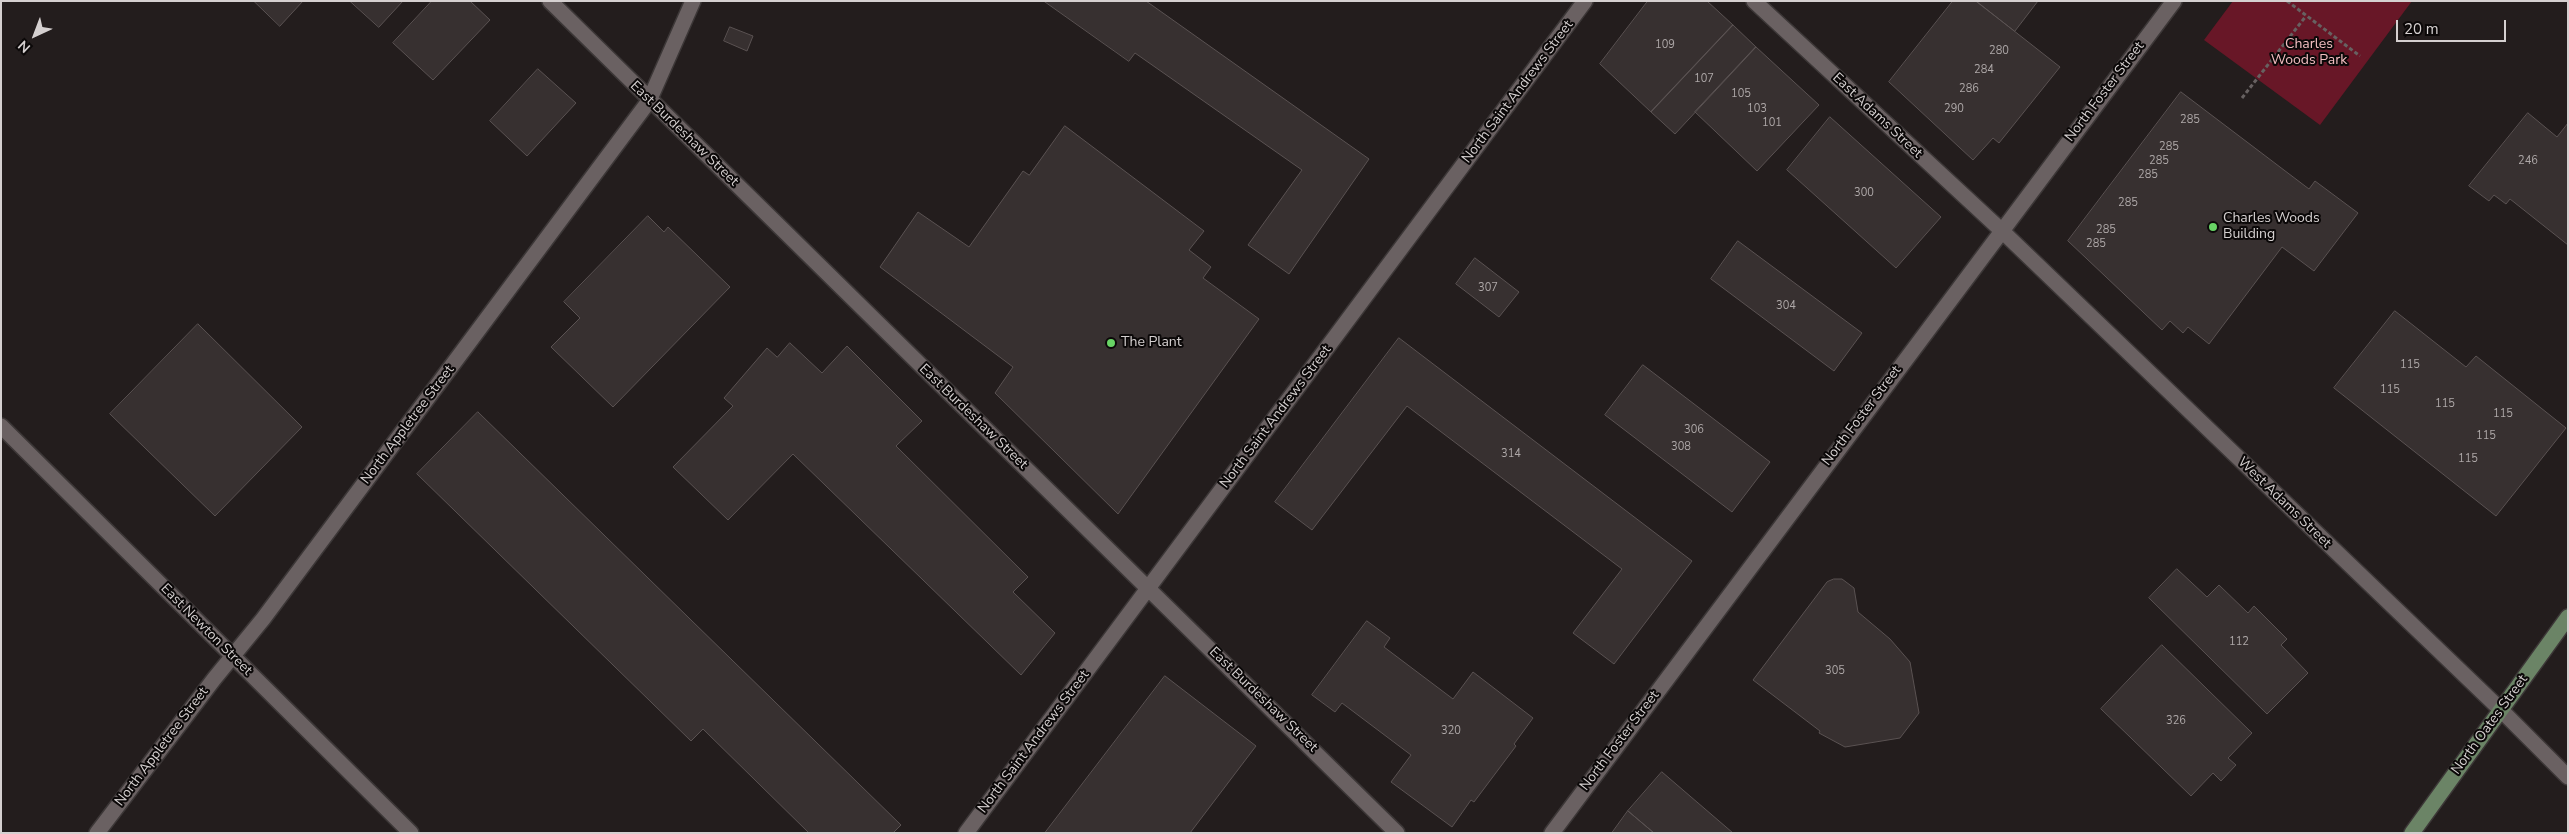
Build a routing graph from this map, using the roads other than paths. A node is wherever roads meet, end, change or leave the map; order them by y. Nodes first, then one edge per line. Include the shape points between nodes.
1 (550, 1) edge
2 (693, 1) edge
3 (1586, 1) edge
4 (1754, 1) edge
5 (2174, 1) edge
6 (650, 101) junction
7 (2001, 230) junction
8 (1, 426) edge
9 (1148, 588) junction
10 (2568, 617) edge
11 (232, 655) junction
12 (2501, 710) junction
13 (2568, 777) edge
14 (97, 833) edge
15 (411, 833) edge
16 (966, 833) edge
17 (1397, 833) edge
18 (1552, 833) edge
19 (2412, 833) edge

1 - 6 street, East Burdeshaw Street
2 - 6 street, North Appletree Street
3 - 9 street, North Saint Andrews Street
4 - 7 street, East Adams Street
5 - 7 street, North Foster Street
6 - 9 street, East Burdeshaw Street
6 - 11 street, North Appletree Street via 263,619
7 - 12 street, West Adams Street
7 - 18 street, North Foster Street
8 - 11 street, East Newton Street
9 - 16 street, North Saint Andrews Street
9 - 17 street, East Burdeshaw Street
10 - 12 main road, North Oates Street
11 - 14 street, North Appletree Street
11 - 15 street, East Newton Street
12 - 13 street, West Adams Street
12 - 19 main road, North Oates Street

